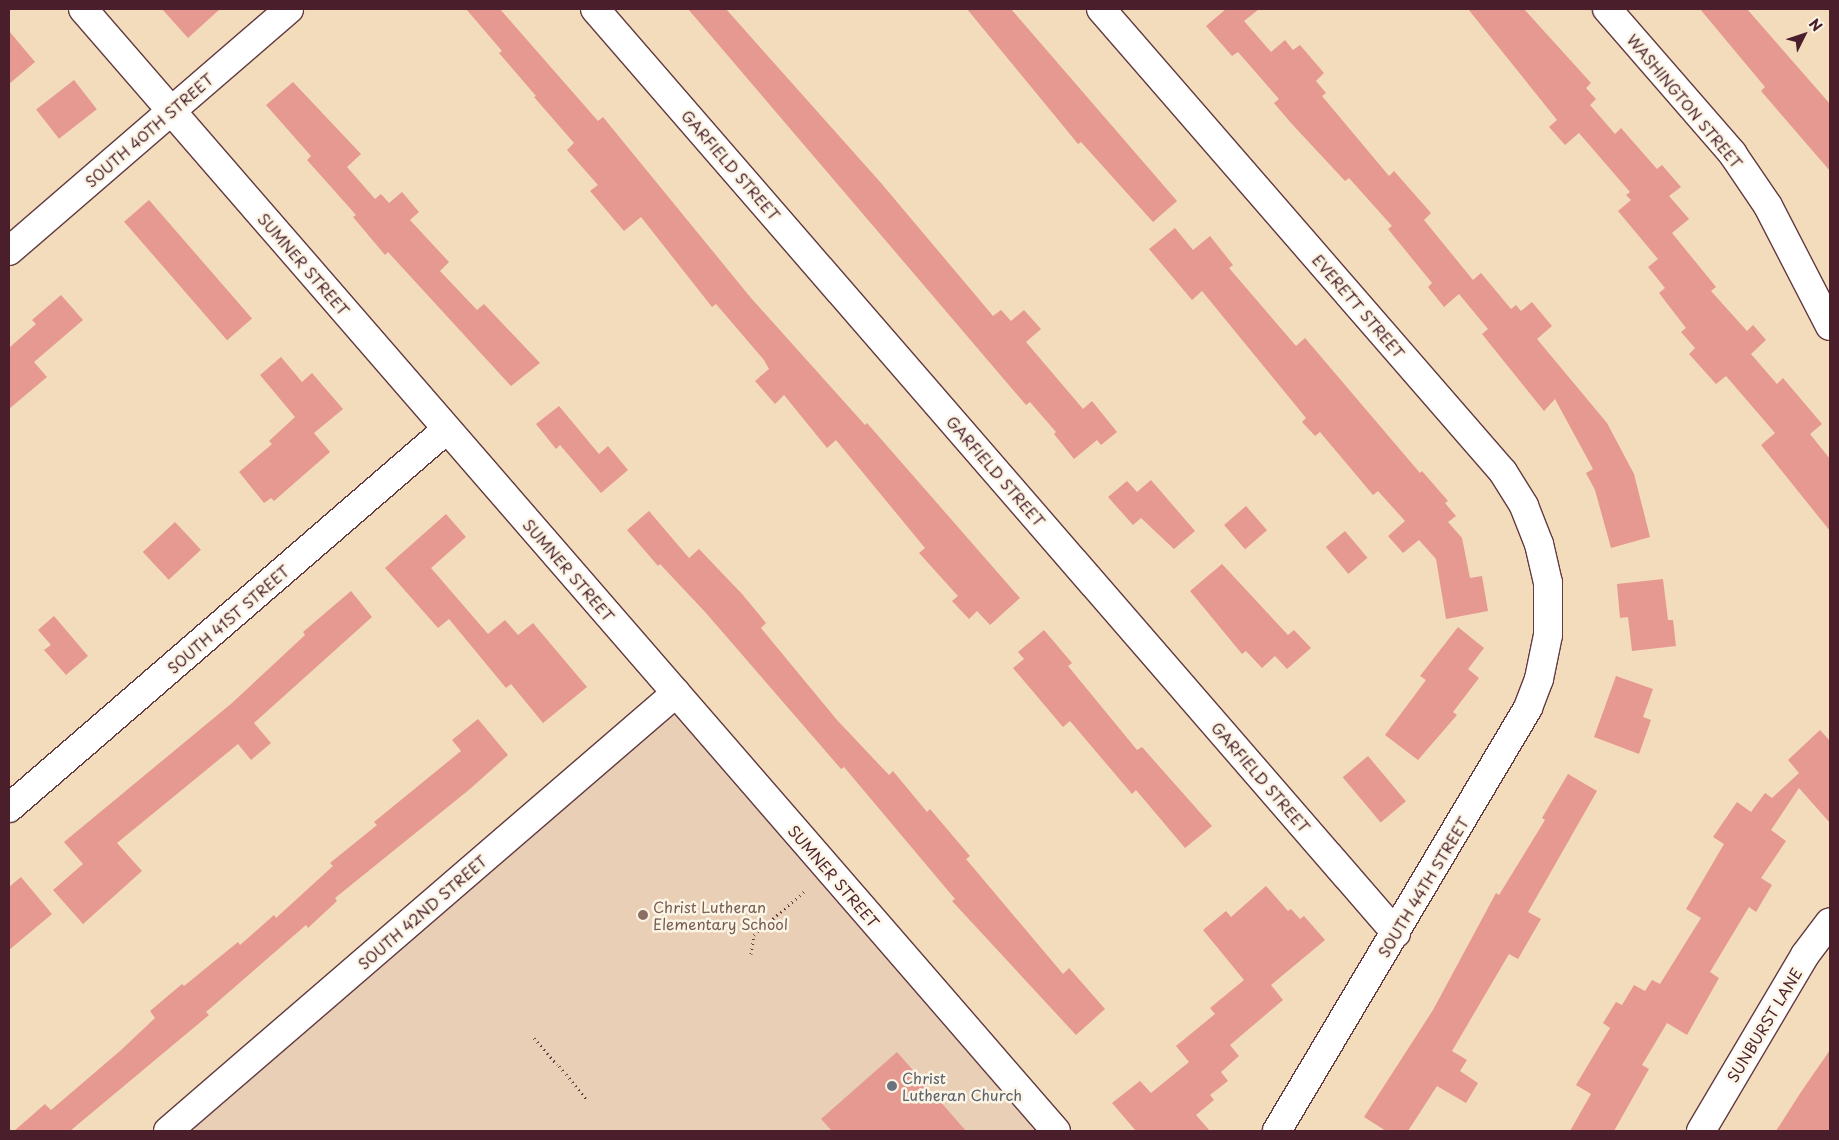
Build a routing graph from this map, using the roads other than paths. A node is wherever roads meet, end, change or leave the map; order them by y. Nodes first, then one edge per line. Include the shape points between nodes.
1 (83, 9) edge
2 (289, 9) edge
3 (595, 9) edge
4 (1102, 9) edge
5 (1607, 9) edge
6 (172, 110) junction
7 (9, 251) edge
8 (1830, 326) edge
9 (447, 429) junction
10 (1548, 635) joint
11 (676, 693) junction
12 (9, 808) edge
13 (1830, 922) edge
14 (1396, 933) junction
15 (168, 1131) edge
16 (1056, 1131) edge
17 (1276, 1131) edge
18 (1701, 1131) edge

1 - 6 street, SUMNER STREET
2 - 6 street, SOUTH 40TH STREET
3 - 14 street, GARFIELD STREET
4 - 10 street, EVERETT STREET via 1503,472 1524,506 1539,544 1548,583
5 - 8 street, WASHINGTON STREET via 1732,153 1768,206
6 - 7 street, SOUTH 40TH STREET
6 - 9 street, SUMNER STREET
9 - 11 street, SUMNER STREET
9 - 12 street, SOUTH 41ST STREET
10 - 14 street, SOUTH 44TH STREET via 1540,678 1528,708
11 - 15 street, SOUTH 42ND STREET
11 - 16 street, SUMNER STREET
13 - 18 street, SUNBURST LANE via 1806,956
14 - 17 street, SOUTH 44TH STREET

